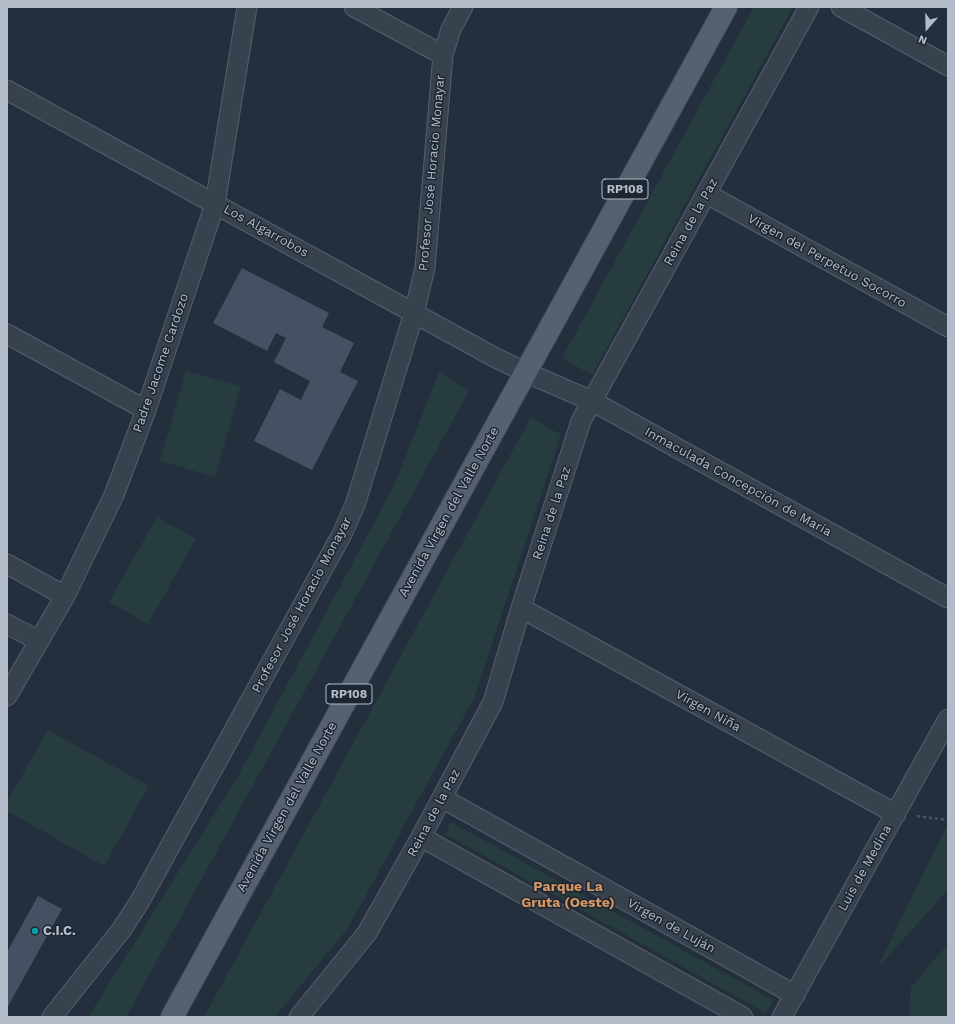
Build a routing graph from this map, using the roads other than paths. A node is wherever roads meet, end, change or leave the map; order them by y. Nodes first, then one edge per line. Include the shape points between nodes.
1 (247, 7) edge
2 (354, 7) edge
3 (463, 7) edge
4 (726, 7) edge
5 (809, 7) edge
6 (841, 7) edge
7 (443, 55) junction
8 (948, 66) edge
9 (7, 90) edge
10 (707, 194) junction
11 (216, 204) junction
12 (414, 313) junction
13 (948, 327) edge
14 (7, 334) edge
15 (525, 372) junction
16 (592, 401) junction
17 (146, 410) junction
18 (7, 564) edge
19 (65, 596) junction
20 (948, 598) edge
21 (521, 608) junction
22 (7, 624) edge
23 (39, 641) junction
24 (7, 696) edge
25 (948, 719) edge
26 (442, 798) junction
27 (896, 814) junction
28 (421, 837) junction
29 (795, 995) junction
30 (307, 1014) edge
31 (52, 1017) edge
32 (172, 1017) edge
33 (743, 1017) edge
34 (782, 1017) edge

1 - 11 street, Padre Jacome Cardozo
2 - 7 street
3 - 7 street, Profesor José Horacio Monayar via 451,29
4 - 15 main road, Avenida Virgen del Valle Norte / RP108
5 - 10 street, Reina de la Paz
6 - 8 street
7 - 12 street, Profesor José Horacio Monayar via 425,268
9 - 11 street, Los Algarrobos
10 - 13 street, Virgen del Perpetuo Socorro
10 - 16 street, Reina de la Paz
11 - 12 street, Los Algarrobos
11 - 17 street, Padre Jacome Cardozo
12 - 15 street, Los Algarrobos
12 - 31 street, Profesor José Horacio Monayar via 355,505 342,534 140,901 122,929
14 - 17 street
15 - 16 street, Inmaculada Concepción de María
15 - 32 main road, Avenida Virgen del Valle Norte / RP108
16 - 20 street, Inmaculada Concepción de María
16 - 21 street, Reina de la Paz via 581,422
17 - 19 street, Padre Jacome Cardozo via 114,495
18 - 19 street
19 - 23 street, Padre Jacome Cardozo
21 - 26 street, Reina de la Paz via 493,702
21 - 27 street, Virgen Niña
22 - 23 street
23 - 24 street, Padre Jacome Cardozo
25 - 27 street, Luis de Medina
26 - 28 street, Reina de la Paz
26 - 29 street, Virgen de Luján
27 - 29 street, Luis de Medina
28 - 30 street, Reina de la Paz via 368,933
28 - 33 street
29 - 34 street, Luis de Medina

